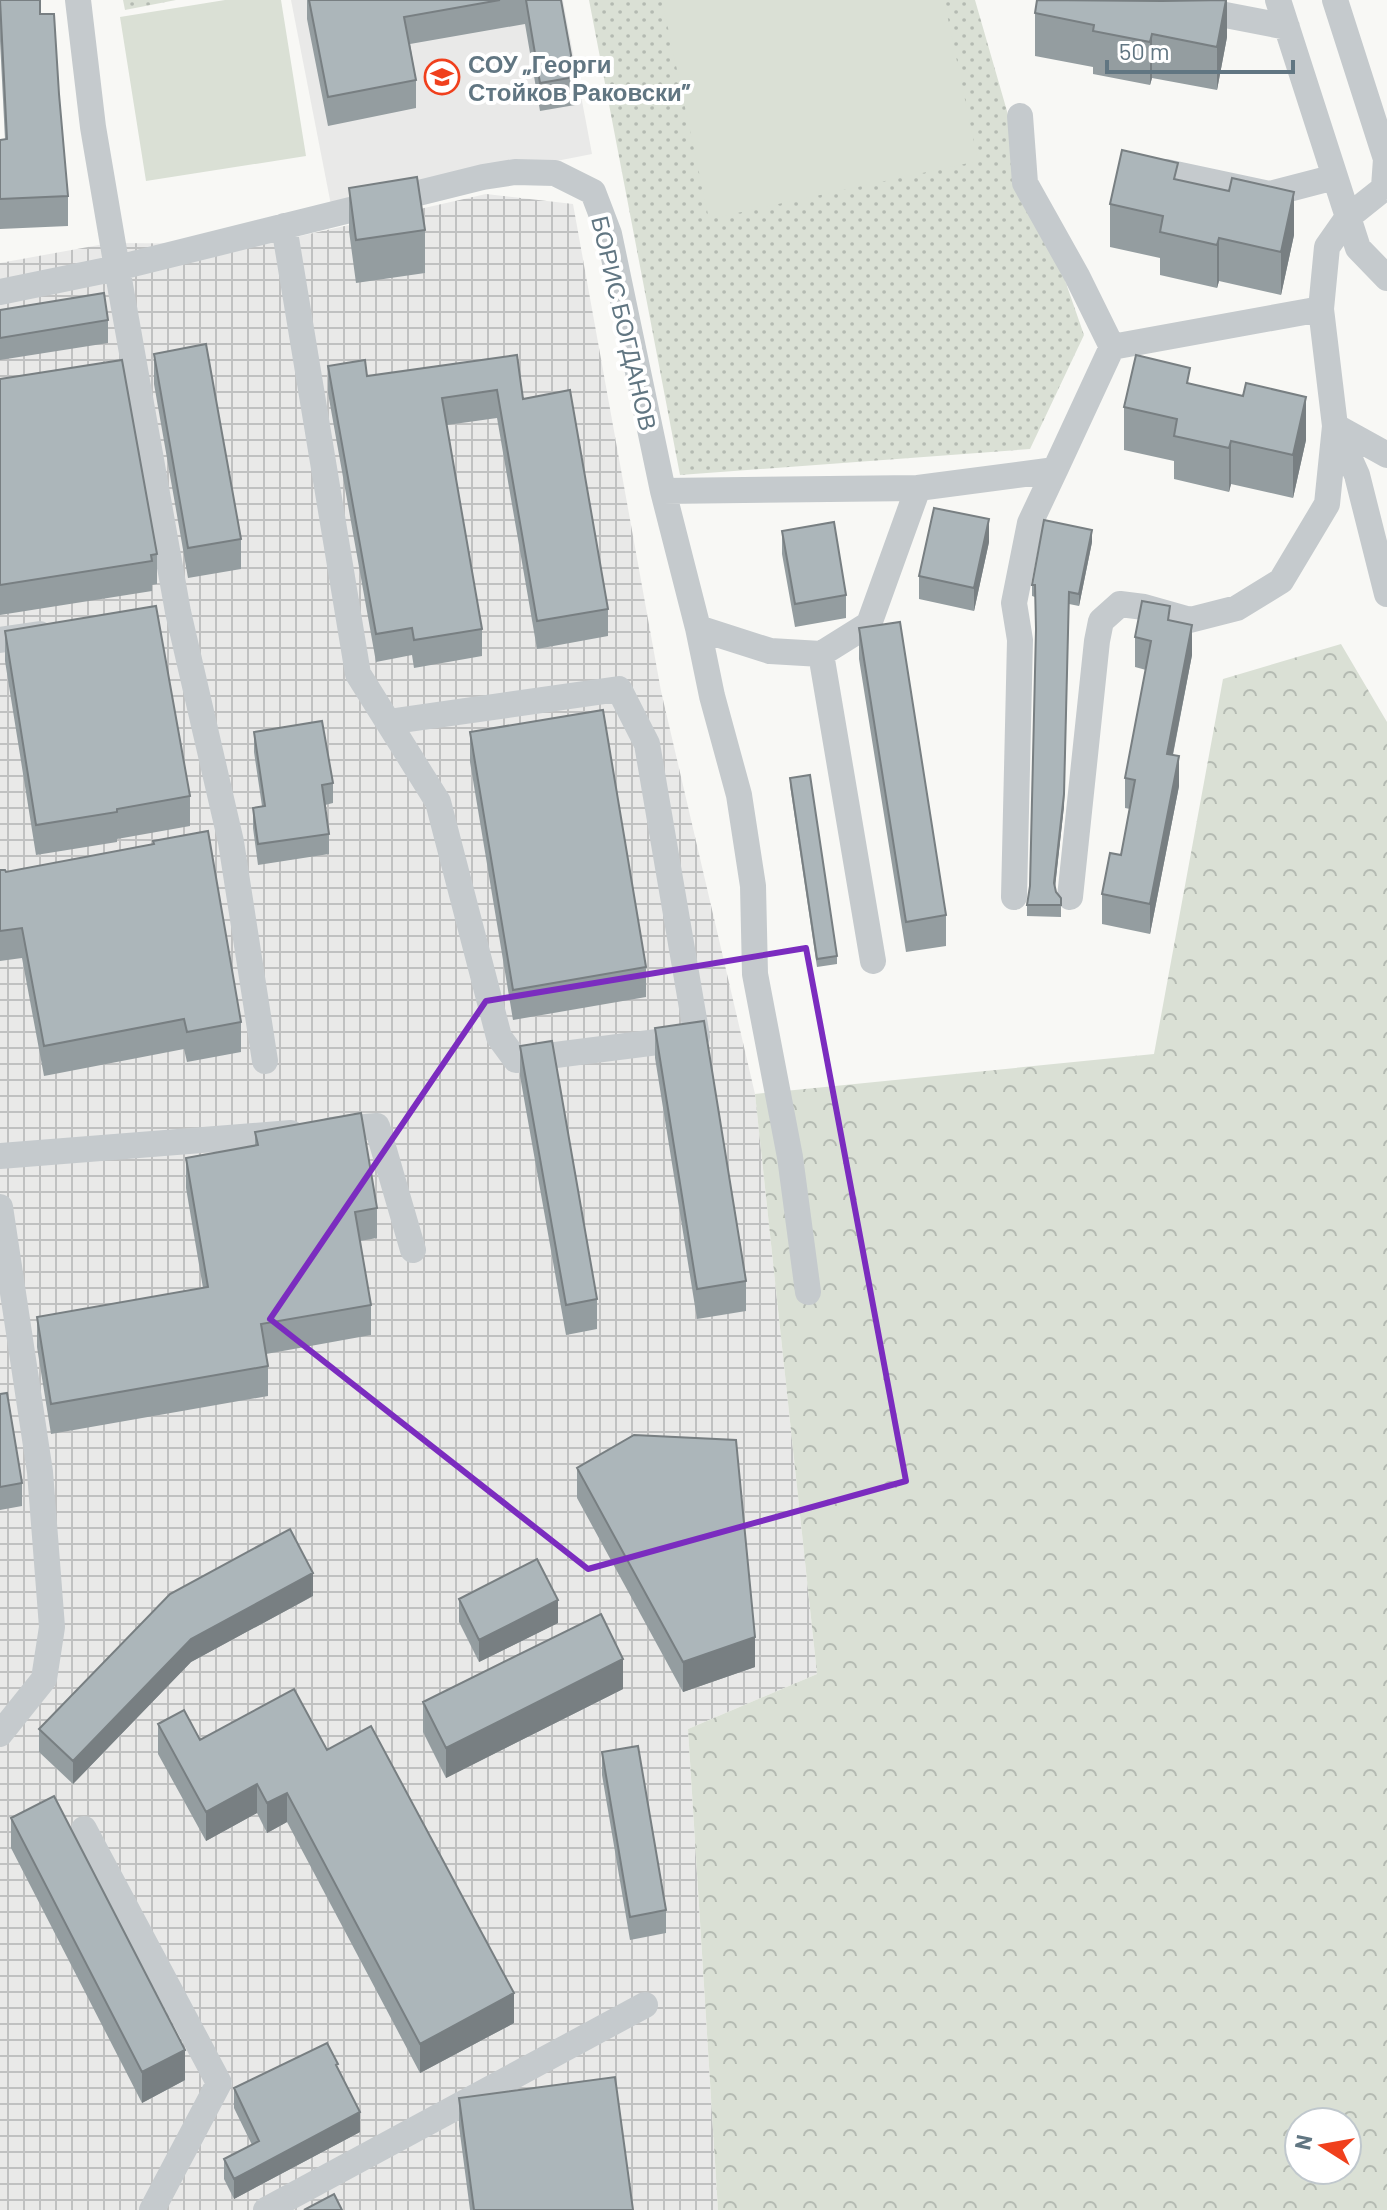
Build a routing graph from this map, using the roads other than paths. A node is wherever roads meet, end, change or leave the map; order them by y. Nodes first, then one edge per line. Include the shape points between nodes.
1 (78, 0) edge
2 (1148, 0) edge
3 (1278, 0) edge
4 (1335, 0) edge
5 (1287, 27) junction
6 (1020, 116) dead end
7 (1166, 172) edge
8 (1335, 177) junction
9 (1386, 186) edge
10 (1348, 217) junction
11 (284, 226) junction
12 (117, 268) junction
13 (1387, 278) edge
14 (0, 292) edge
15 (1321, 309) junction
16 (1112, 347) junction
17 (1335, 426) junction
18 (1387, 455) edge
19 (1055, 470) junction
20 (918, 488) junction
21 (663, 491) junction
22 (1385, 579) edge
23 (178, 612) junction
24 (149, 617) edge
25 (698, 628) junction
26 (59, 631) edge
27 (0, 640) edge
28 (821, 654) junction
29 (388, 722) junction
30 (1014, 897) dead end
31 (1070, 897) dead end
32 (873, 961) dead end
33 (265, 1061) dead end
34 (0, 1156) edge
35 (0, 1207) edge
36 (413, 1250) dead end
37 (808, 1292) dead end
38 (0, 1734) edge
39 (84, 1829) dead end
40 (645, 2005) dead end
41 (152, 2210) edge
42 (266, 2210) edge

1 - 12 street
2 - 5 street
3 - 5 street
4 - 9 street via 1386,159
5 - 8 street
6 - 16 street via 1025,183
7 - 8 street via 1270,194
8 - 10 street
9 - 10 street
10 - 13 street via 1358,248
10 - 15 street via 1327,247
11 - 12 street, БОРИС БОГДАНОВ
11 - 21 street, БОРИС БОГДАНОВ via 515,172 555,173 593,192 609,234
11 - 29 street via 358,674
12 - 14 street, БОРИС БОГДАНОВ
12 - 23 street
15 - 16 street
15 - 17 street
16 - 19 street
17 - 18 street
17 - 22 street via 1357,475
17 - 31 street via 1327,504 1281,581 1237,608 1190,620 1120,604 1101,621
19 - 20 street
19 - 30 street via 1030,523 1014,603 1020,640
20 - 21 street
20 - 28 street via 869,624
21 - 25 street, БОРИС БОГДАНОВ
23 - 24 street
23 - 33 street via 231,842
25 - 28 street via 770,651
25 - 37 street, БОРИС БОГДАНОВ via 739,795 753,886 755,974 790,1157
26 - 27 street
28 - 32 street
29 - 29 street via 619,689 647,744 697,1037 516,1060 499,1037 438,802
34 - 36 street via 377,1126
35 - 38 street via 40,1472 52,1627 44,1679
39 - 41 street via 219,2083
40 - 42 street

